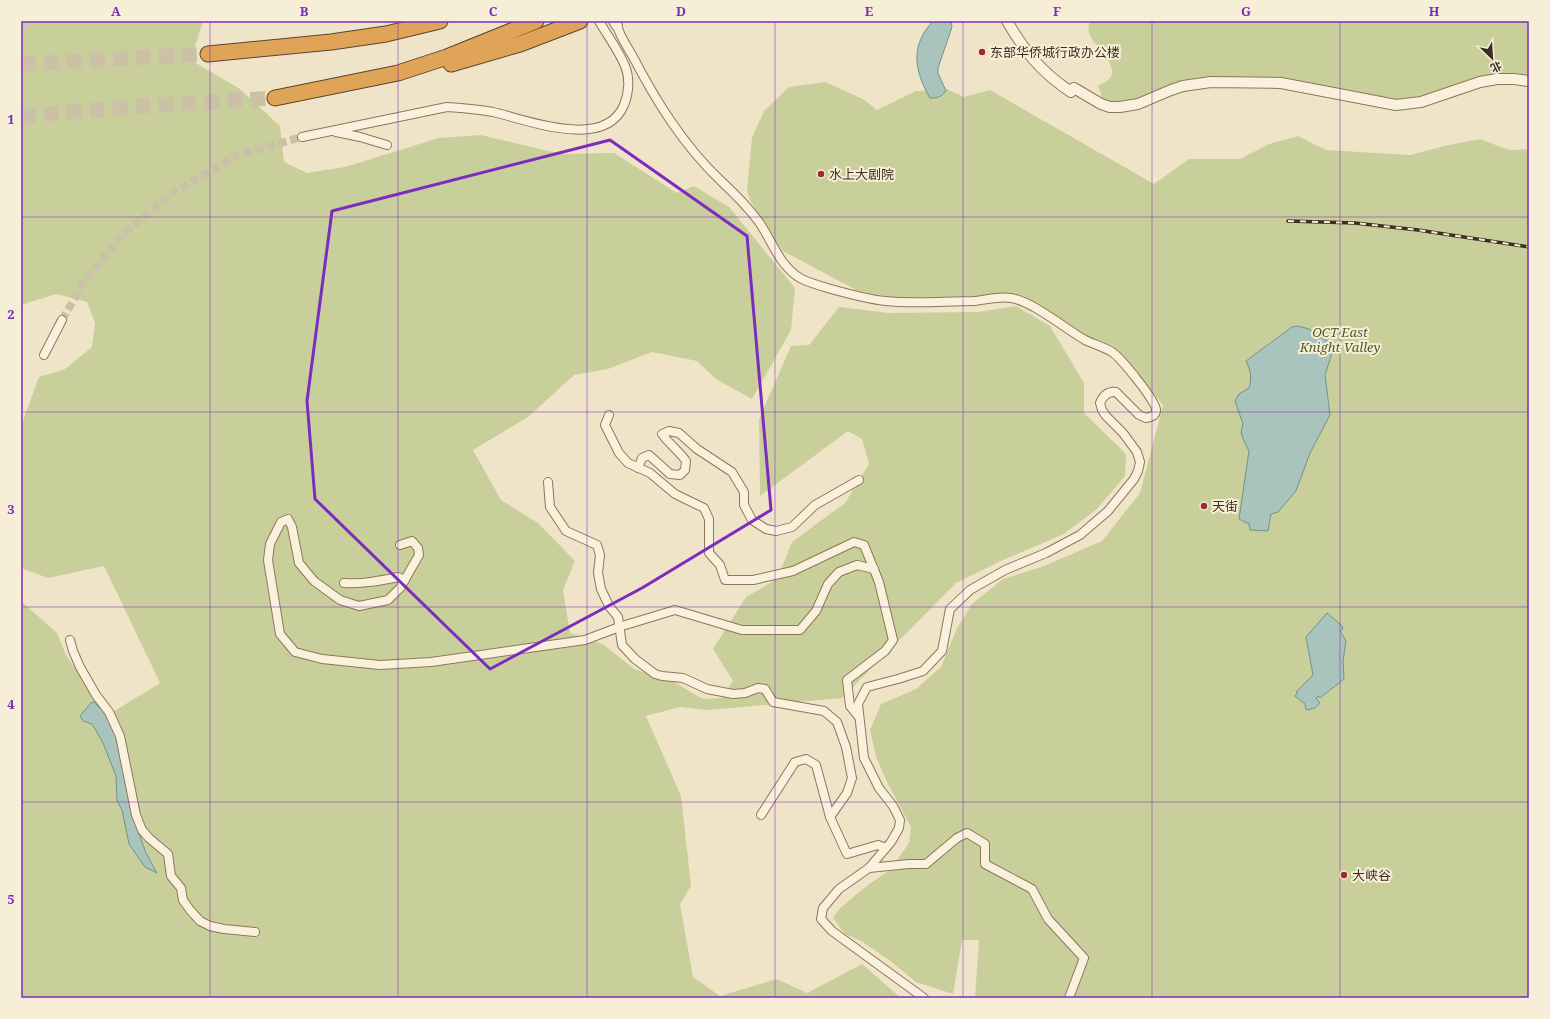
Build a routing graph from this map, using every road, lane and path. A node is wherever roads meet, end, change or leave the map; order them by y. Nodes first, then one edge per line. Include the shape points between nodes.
1 (420, 21) edge
2 (440, 21) edge
3 (536, 21) edge
4 (580, 21) edge
5 (599, 21) edge
6 (1007, 21) edge
7 (615, 23) edge
8 (386, 34) junction
9 (208, 54) tunnel mouth
10 (398, 73) junction
11 (1529, 81) edge
12 (275, 98) tunnel mouth
13 (331, 131) junction
14 (302, 137) tunnel mouth
15 (387, 145) dead end
16 (62, 320) tunnel mouth
17 (44, 355) dead end
18 (608, 415) dead end
19 (638, 468) junction
20 (859, 480) dead end
21 (548, 482) dead end
22 (400, 545) dead end
23 (874, 569) junction
24 (405, 580) junction
25 (344, 583) dead end
26 (619, 627) junction
27 (70, 640) dead end
28 (859, 717) junction
29 (761, 815) dead end
30 (830, 817) junction
31 (886, 848) junction
32 (869, 868) junction
33 (255, 932) dead end
34 (924, 998) edge
35 (1069, 998) edge

1 - 8 highway
2 - 8 highway
3 - 10 highway via 482,44
4 - 10 highway via 475,58
5 - 13 street via 625,66 627,77 628,96 621,110 608,123 574,131 470,108 447,107
6 - 11 street via 1026,52 1052,78 1071,92 1074,88 1110,107 1138,104 1171,90 1211,82 1281,83 1396,105 1420,102 1480,82 1508,79
7 - 28 street via 661,108 679,134 710,171 746,205 781,259 801,278 854,295 884,301 977,301 1001,298 1022,301 1084,340 1113,352 1150,396 1156,407 1156,414 1146,418 1139,415 1116,392 1105,395 1100,403 1102,410 1137,452 1140,462 1134,479 1108,511 1080,535 1005,570 970,590 950,610 942,651 923,671 867,687 858,704
8 - 9 highway
10 - 12 highway
13 - 14 street
13 - 15 street
16 - 17 street
18 - 19 street via 605,425 619,454
19 - 20 street via 642,458 649,455 670,474 680,475 685,470 686,461 662,434 669,431 679,433 697,449 732,472 744,492 744,505 752,520 766,529 776,531 792,527 815,505
19 - 23 street via 650,473 675,494 704,508 709,519 709,554 720,565 725,580 753,580 793,571 854,542 864,545
21 - 26 street via 550,507 566,531 597,545 600,555 598,573 601,589 618,617
22 - 24 street via 412,541 418,548 419,555
23 - 26 street via 857,565 839,572 828,584 816,611 800,630 742,630 675,610
23 - 28 street via 893,640 885,651 847,680 850,706
24 - 25 street via 398,577 373,583
24 - 26 street via 388,600 359,606 340,600 314,582 299,563 288,519 281,522 270,544 268,560 280,634 295,652 322,660 380,665 431,662 585,640
26 - 30 street via 622,645 634,659 655,674 683,678 707,689 734,694 746,694 758,688 766,689 773,702 824,710 837,722 852,778 847,793
27 - 33 street via 80,667 109,712 120,736 136,815 142,830 168,854 171,876 181,888 186,905 200,921 210,926
28 - 31 street via 864,758 879,788 900,820 899,828
29 - 30 street via 795,762 806,758 816,765
30 - 31 street via 847,854 878,845
31 - 32 street
32 - 34 street via 839,889 823,908 821,919 847,943
32 - 35 street via 926,864 957,838 967,833 985,844 985,864 1032,889 1048,919 1084,958

